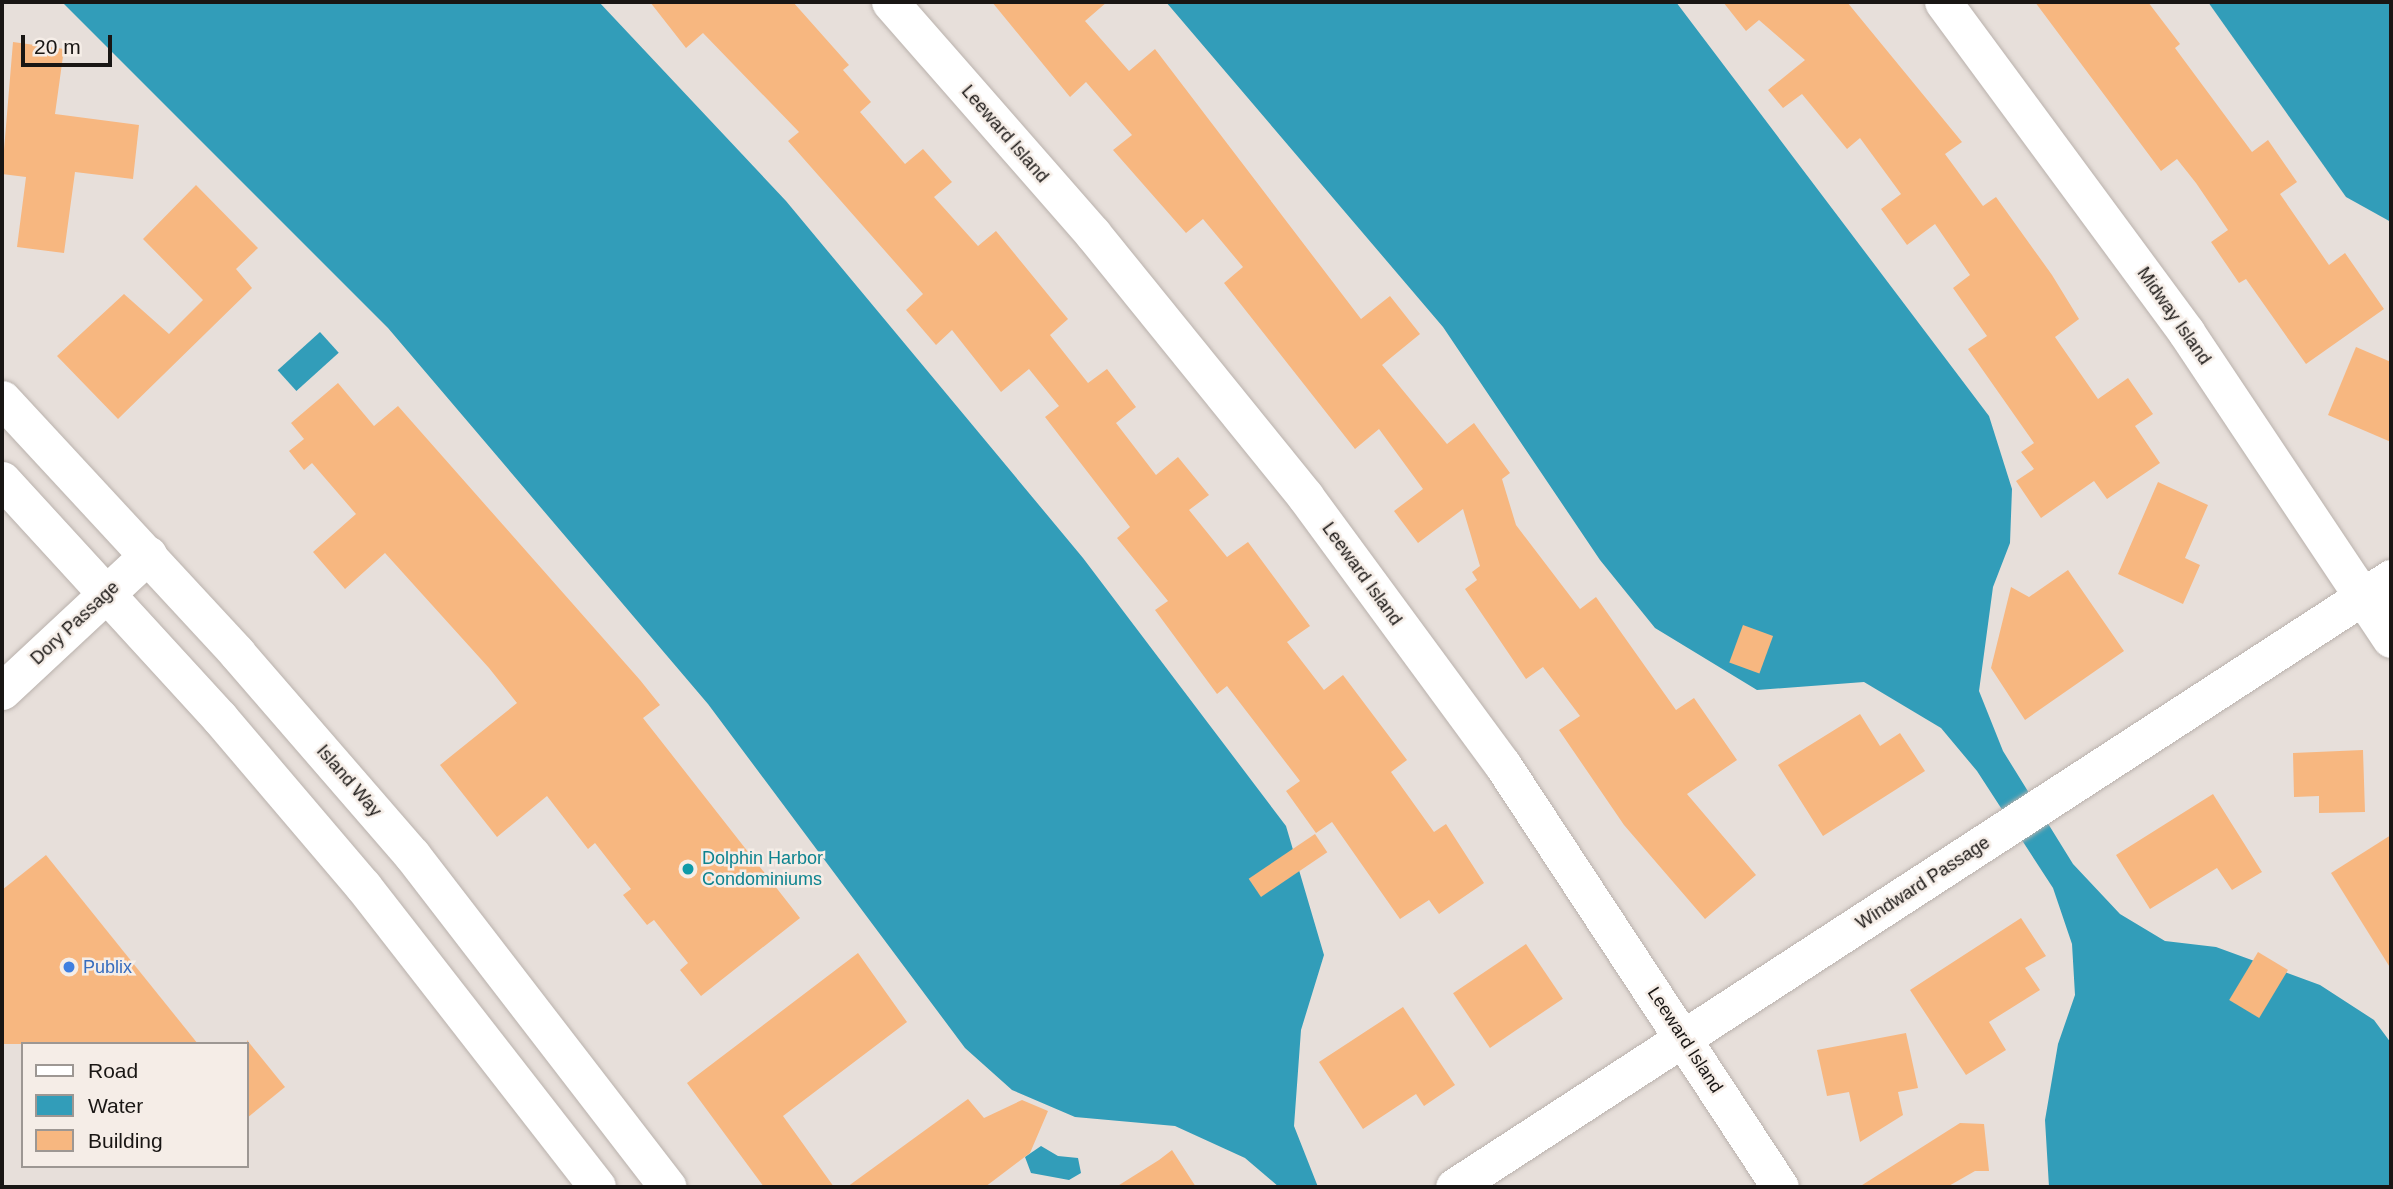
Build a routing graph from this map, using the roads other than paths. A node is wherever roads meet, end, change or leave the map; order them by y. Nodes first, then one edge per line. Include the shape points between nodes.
1 (890, 2) edge
2 (1943, 2) edge
3 (2, 399) edge
4 (2, 480) edge
5 (148, 555) junction
6 (2378, 586) edge
7 (108, 593) junction
8 (2391, 639) edge
9 (2, 691) edge
10 (1684, 1037) junction
11 (597, 1187) edge
12 (668, 1187) edge
13 (1454, 1187) edge
14 (1780, 1187) edge

1 - 10 street, Leeward Island via 1093,234 1305,496 1502,764
2 - 6 street, Midway Island
3 - 5 street, Island Way
4 - 7 street
5 - 7 street, Dory Passage
5 - 12 street, Island Way via 412,855
6 - 8 street, Midway Island
6 - 10 street, Windward Passage
7 - 9 street, Dory Passage
7 - 11 street via 363,886
10 - 13 street, Windward Passage
10 - 14 street, Leeward Island

